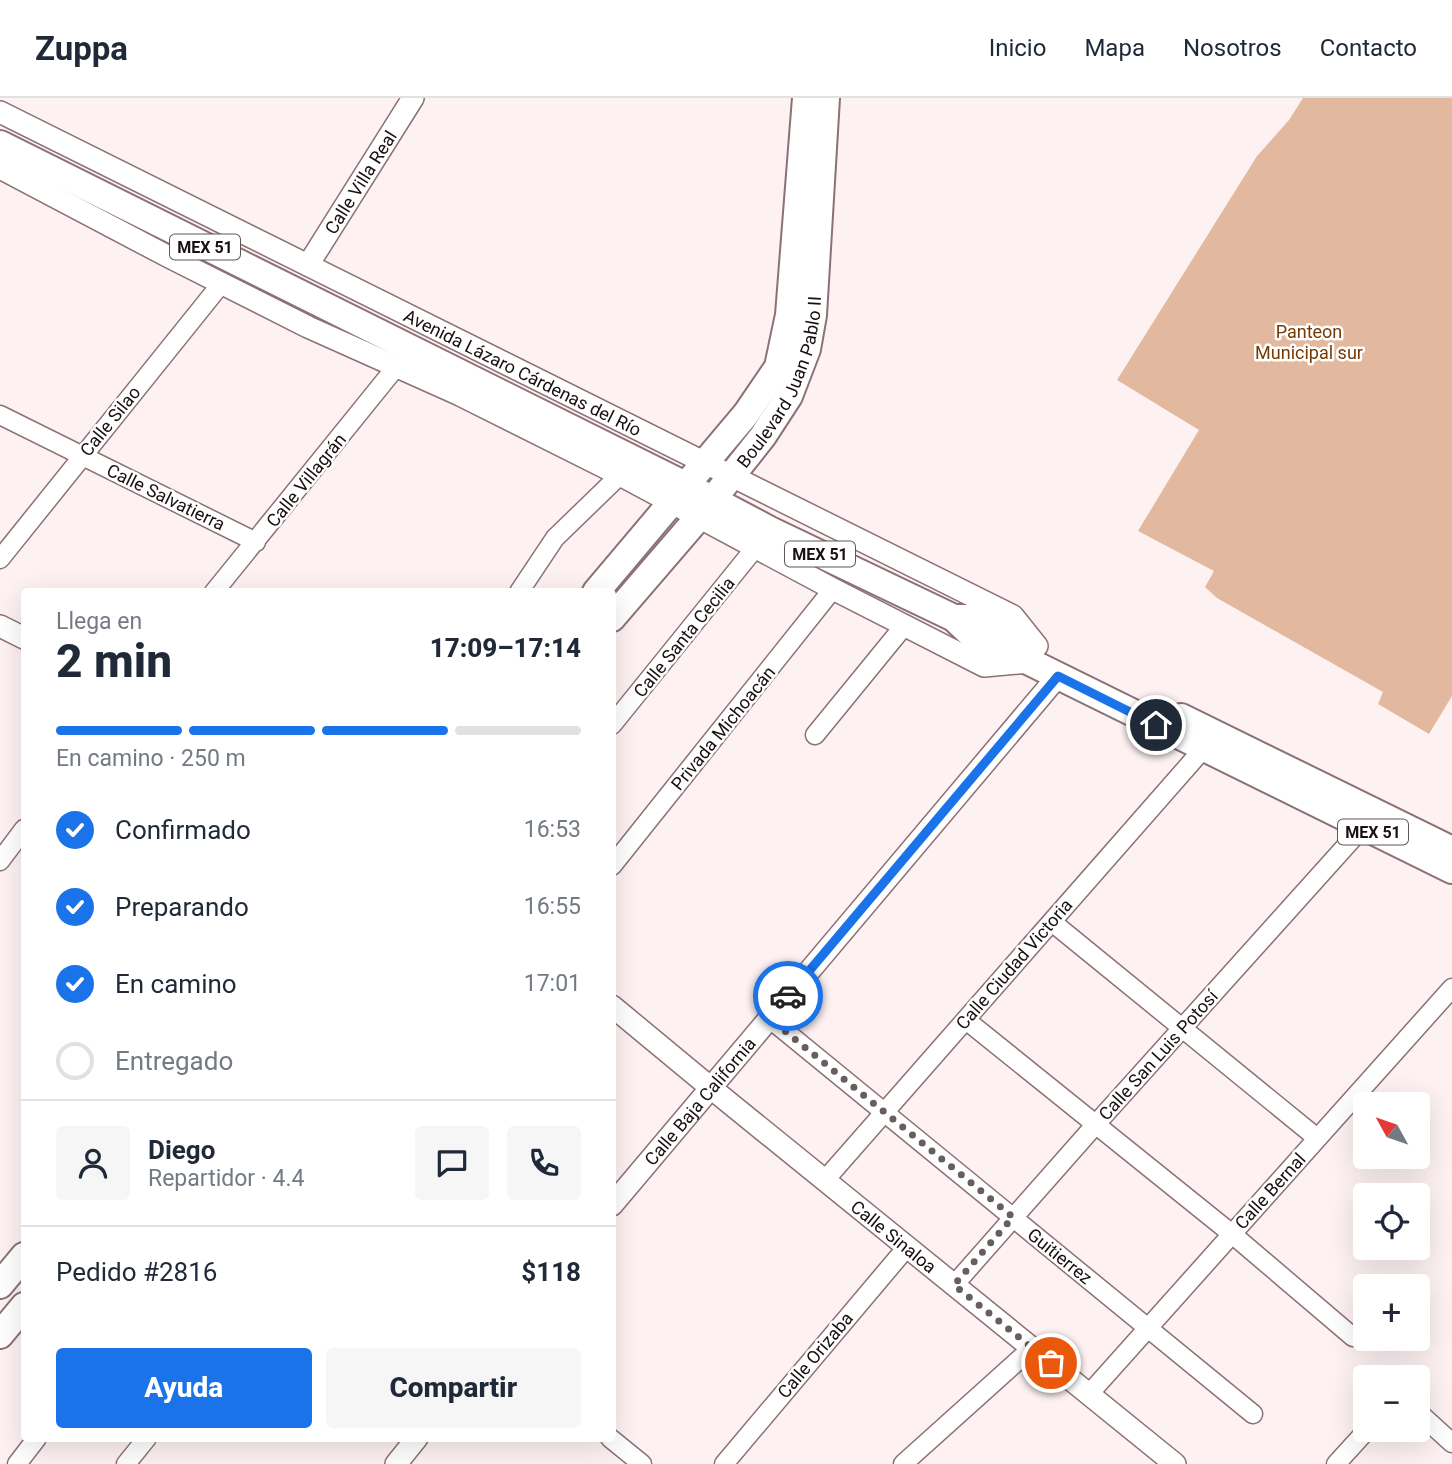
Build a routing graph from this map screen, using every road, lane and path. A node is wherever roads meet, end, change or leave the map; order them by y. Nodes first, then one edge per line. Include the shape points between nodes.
1 (413, 98) edge
2 (806, 98) edge
3 (825, 98) edge
4 (0, 112) edge
5 (0, 144) edge
6 (0, 168) edge
7 (308, 265) junction
8 (221, 284) junction
9 (396, 367) junction
10 (0, 415) edge
11 (83, 456) junction
12 (705, 464) junction
13 (620, 475) junction
14 (733, 475) junction
15 (679, 495) junction
16 (705, 509) junction
17 (256, 542) junction
18 (755, 548) junction
19 (0, 559) edge
20 (217, 588) edge
21 (522, 588) edge
22 (599, 588) edge
23 (833, 590) junction
24 (616, 613) edge
25 (0, 626) edge
26 (904, 626) junction
27 (21, 636) edge
28 (1033, 654) junction
29 (1058, 676) junction
30 (616, 720) edge
31 (815, 735) dead end
32 (1203, 748) junction
33 (1363, 827) junction
34 (21, 833) edge
35 (1452, 850) edge
36 (0, 860) edge
37 (616, 861) edge
38 (1452, 870) edge
39 (1052, 922) junction
40 (1452, 988) edge
41 (616, 1009) edge
42 (769, 1018) junction
43 (966, 1020) junction
44 (1182, 1028) junction
45 (710, 1088) junction
46 (884, 1113) junction
47 (1096, 1124) junction
48 (1317, 1138) junction
49 (825, 1180) junction
50 (616, 1200) edge
51 (1013, 1217) junction
52 (1232, 1234) junction
53 (906, 1247) junction
54 (21, 1260) edge
55 (0, 1285) edge
56 (954, 1285) junction
57 (21, 1310) edge
58 (1148, 1328) junction
59 (0, 1335) edge
60 (1353, 1337) dead end
61 (1032, 1348) junction
62 (1088, 1394) junction
63 (1253, 1414) dead end
64 (1430, 1423) edge
65 (34, 1442) edge
66 (144, 1442) edge
67 (414, 1442) edge
68 (614, 1442) edge
69 (1356, 1442) edge
70 (1452, 1443) edge
71 (634, 1462) edge
72 (17, 1464) edge
73 (126, 1464) edge
74 (396, 1464) edge
75 (724, 1464) edge
76 (903, 1464) edge
77 (1175, 1464) edge
78 (1336, 1464) edge

1 - 7 street, Calle Villa Real
2 - 12 main road, Boulevard Juan Pablo II via 789,315 778,367
3 - 14 main road, Boulevard Juan Pablo II via 807,349 789,396
4 - 7 street, Avenida Lázaro Cárdenas del Río
5 - 15 main road, Avenida Lázaro Cárdenas del Río / MEX 51
6 - 8 street, Avenida Lázaro Cárdenas del Río
7 - 12 street, Avenida Lázaro Cárdenas del Río
8 - 9 street, Avenida Lázaro Cárdenas del Río
8 - 11 street, Calle Silao
9 - 13 street, Avenida Lázaro Cárdenas del Río
9 - 17 street, Calle Villagrán
10 - 11 street, Calle Salvatierra
11 - 17 street, Calle Salvatierra
11 - 19 street, Calle Silao
12 - 14 street, Avenida Lázaro Cárdenas del Río
12 - 15 main road, Boulevard Juan Pablo II
13 - 15 street, Avenida Lázaro Cárdenas del Río
13 - 21 street via 555,538
14 - 16 main road, Boulevard Juan Pablo II
14 - 28 street, Avenida Lázaro Cárdenas del Río via 1013,616
15 - 16 main road, Avenida Lázaro Cárdenas del Río / MEX 51
15 - 22 main road, Boulevard Juan Pablo II
16 - 18 street, Avenida Lázaro Cárdenas del Río
16 - 24 main road, Boulevard Juan Pablo II
16 - 28 main road, Avenida Lázaro Cárdenas del Río / MEX 51 via 954,618 979,618
17 - 20 street, Calle Villagrán
18 - 23 street, Avenida Lázaro Cárdenas del Río
18 - 30 street, Calle Santa Cecilia
23 - 26 street, Avenida Lázaro Cárdenas del Río
23 - 37 street, Privada Michoacán
25 - 27 street
26 - 28 street, Avenida Lázaro Cárdenas del Río via 984,666
26 - 31 street
28 - 29 main road, Avenida Lázaro Cárdenas del Río / MEX 51
28 - 35 main road, Avenida Lázaro Cárdenas del Río / MEX 51
29 - 32 main road, Avenida Lázaro Cárdenas del Río / MEX 51
29 - 42 street, Calle Baja California
32 - 33 main road, Avenida Lázaro Cárdenas del Río / MEX 51
32 - 39 street, Calle Ciudad Victoria
33 - 38 main road, Avenida Lázaro Cárdenas del Río / MEX 51
33 - 44 street, Calle San Luis Potosí
34 - 36 street
39 - 43 street, Calle Ciudad Victoria
39 - 44 street
40 - 48 street, Calle Bernal
41 - 45 street, Calle Sinaloa
42 - 45 street, Calle Baja California
42 - 46 street, Guitierrez
43 - 46 street, Calle Ciudad Victoria
43 - 47 street
44 - 47 street, Calle San Luis Potosí
44 - 48 street
45 - 49 street, Calle Sinaloa
45 - 50 street, Calle Baja California
46 - 49 street, Calle Ciudad Victoria
46 - 51 street, Guitierrez
47 - 51 street, Calle San Luis Potosí
47 - 52 street
48 - 52 street, Calle Bernal
49 - 53 street, Calle Sinaloa
51 - 56 street, Calle San Luis Potosí
51 - 58 street, Guitierrez
52 - 58 street, Calle Bernal
52 - 60 street
53 - 56 street, Calle Sinaloa
53 - 75 street, Calle Orizaba
54 - 55 main road
56 - 61 street, Calle Sinaloa
57 - 59 main road
58 - 62 street, Calle Bernal
58 - 63 street, Guitierrez
61 - 62 street, Calle Sinaloa
61 - 76 street
62 - 77 street, Calle Sinaloa
64 - 70 street
65 - 72 street
66 - 73 street
67 - 74 street
68 - 71 street
69 - 78 street

